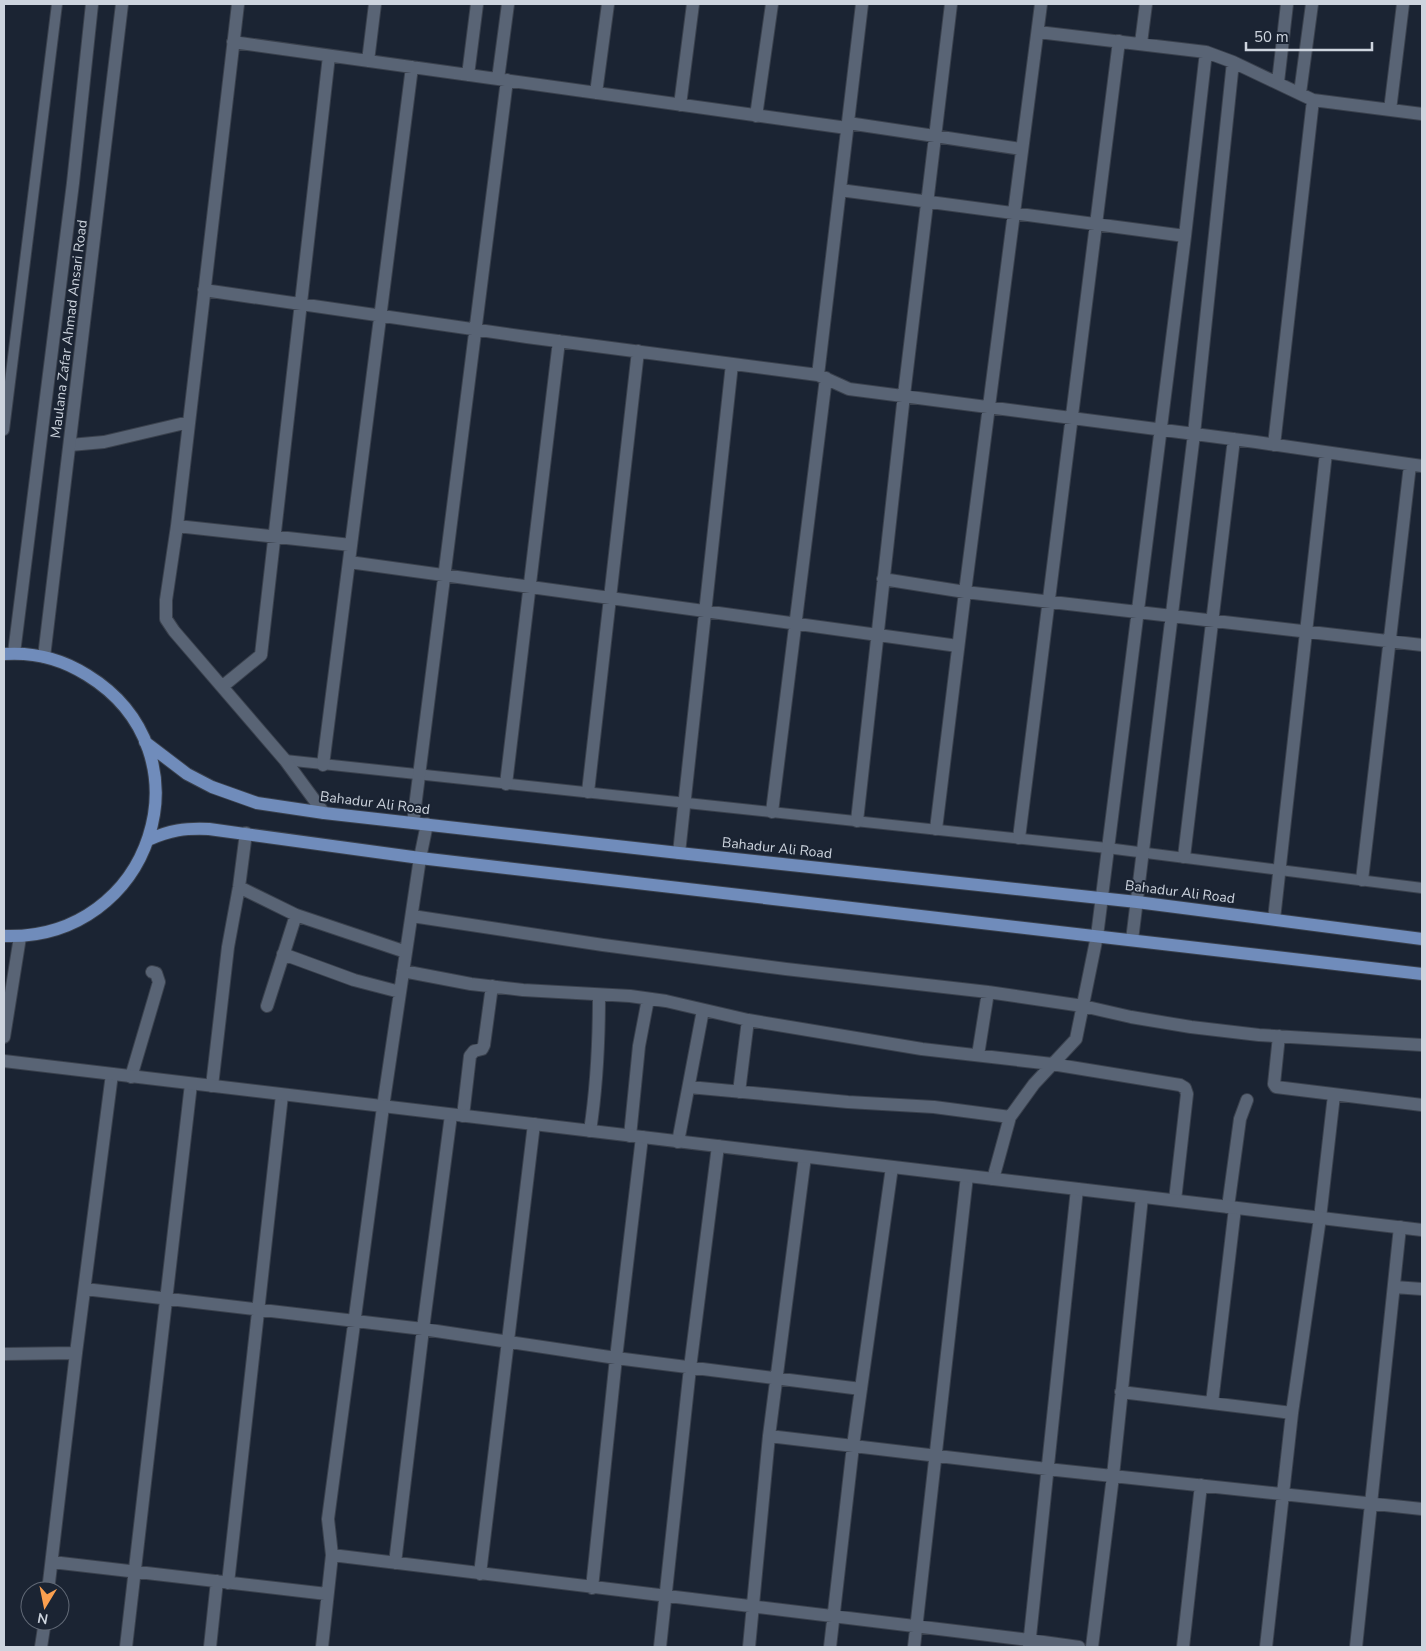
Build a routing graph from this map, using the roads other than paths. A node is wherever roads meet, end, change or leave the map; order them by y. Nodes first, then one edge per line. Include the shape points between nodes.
1 (57, 4) edge
2 (92, 4) edge
3 (122, 4) edge
4 (238, 4) edge
5 (375, 4) edge
6 (477, 4) edge
7 (508, 4) edge
8 (608, 4) edge
9 (692, 4) edge
10 (772, 4) edge
11 (862, 4) edge
12 (950, 4) edge
13 (1041, 4) edge
14 (1146, 4) edge
15 (1287, 4) edge
16 (1312, 4) edge
17 (1403, 4) edge
18 (1038, 32) junction
19 (1119, 40) junction
20 (234, 42) junction
21 (1141, 44) junction
22 (1206, 52) junction
23 (329, 56) junction
24 (368, 61) junction
25 (1233, 62) junction
26 (412, 67) junction
27 (468, 75) junction
28 (502, 80) junction
29 (1278, 82) junction
30 (596, 93) junction
31 (1300, 93) junction
32 (1313, 100) junction
33 (680, 105) junction
34 (1390, 110) junction
35 (1422, 114) edge
36 (756, 116) junction
37 (848, 126) junction
38 (935, 136) junction
39 (1021, 149) junction
40 (840, 190) junction
41 (927, 201) junction
42 (1014, 213) junction
43 (1096, 224) junction
44 (1185, 236) junction
45 (204, 290) junction
46 (300, 304) junction
47 (379, 316) junction
48 (475, 330) junction
49 (559, 342) junction
50 (638, 351) junction
51 (732, 364) junction
52 (822, 376) junction
53 (904, 395) junction
54 (988, 407) junction
55 (1072, 418) junction
56 (189, 422) junction
57 (4, 430) edge
58 (1161, 430) junction
59 (1194, 434) junction
60 (1234, 439) junction
61 (70, 445) junction
62 (1274, 445) junction
63 (1326, 453) junction
64 (1416, 465) edge
65 (177, 526) junction
66 (274, 536) junction
67 (351, 545) junction
68 (349, 562) junction
69 (444, 575) junction
70 (883, 579) junction
71 (530, 587) junction
72 (965, 592) junction
73 (610, 598) junction
74 (1049, 602) junction
75 (705, 611) junction
76 (1138, 612) junction
77 (1172, 617) junction
78 (1212, 621) junction
79 (795, 623) junction
80 (1306, 632) junction
81 (877, 635) junction
82 (1390, 642) junction
83 (1422, 645) edge
84 (958, 646) junction
85 (9, 653) edge
86 (44, 657) junction
87 (223, 686) junction
88 (145, 742) junction
89 (285, 760) junction
90 (323, 765) junction
91 (419, 775) junction
92 (506, 784) junction
93 (588, 792) junction
94 (685, 803) junction
95 (772, 812) junction
96 (324, 813) junction
97 (857, 821) junction
98 (413, 823) junction
99 (427, 824) junction
100 (936, 829) junction
101 (246, 833) junction
102 (1019, 838) junction
103 (148, 840) junction
104 (1107, 848) junction
105 (1143, 852) junction
106 (679, 853) junction
107 (1184, 857) junction
108 (420, 858) junction
109 (1278, 869) junction
110 (1362, 880) junction
111 (239, 887) junction
112 (1422, 888) edge
113 (1102, 898) junction
114 (1137, 902) junction
115 (296, 915) junction
116 (412, 916) junction
117 (1274, 919) junction
118 (4, 936) edge
119 (1097, 936) junction
120 (20, 937) junction
121 (1422, 939) edge
122 (1132, 940) junction
123 (406, 952) junction
124 (283, 954) junction
125 (404, 971) junction
126 (152, 972) dead end
127 (1422, 974) edge
128 (492, 986) junction
129 (400, 992) junction
130 (988, 992) junction
131 (599, 995) junction
132 (648, 999) junction
133 (267, 1006) dead end
134 (1083, 1006) junction
135 (703, 1010) junction
136 (748, 1020) junction
137 (4, 1036) edge
138 (1279, 1036) junction
139 (1422, 1045) edge
140 (978, 1055) junction
141 (4, 1061) edge
142 (1052, 1064) junction
143 (112, 1074) junction
144 (131, 1077) junction
145 (192, 1084) junction
146 (212, 1086) junction
147 (689, 1087) junction
148 (739, 1092) junction
149 (282, 1094) junction
150 (1334, 1095) junction
151 (1247, 1100) dead end
152 (1422, 1105) edge
153 (383, 1107) junction
154 (457, 1115) junction
155 (1010, 1117) junction
156 (534, 1124) junction
157 (590, 1131) junction
158 (636, 1136) junction
159 (678, 1142) junction
160 (718, 1146) junction
161 (805, 1156) junction
162 (892, 1167) junction
163 (967, 1176) junction
164 (992, 1179) junction
165 (1077, 1189) junction
166 (1142, 1197) junction
167 (1175, 1200) junction
168 (1232, 1207) junction
169 (1320, 1218) junction
170 (1400, 1227) junction
171 (1422, 1230) edge
172 (1394, 1286) junction
173 (1422, 1289) edge
174 (85, 1290) junction
175 (167, 1300) junction
176 (258, 1310) junction
177 (354, 1322) junction
178 (423, 1330) junction
179 (508, 1341) junction
180 (76, 1353) junction
181 (4, 1354) edge
182 (616, 1358) junction
183 (690, 1368) junction
184 (776, 1378) junction
185 (861, 1389) junction
186 (1122, 1392) junction
187 (1212, 1403) junction
188 (1292, 1413) junction
189 (769, 1436) junction
190 (853, 1446) junction
191 (936, 1456) junction
192 (1047, 1469) junction
193 (1113, 1476) junction
194 (1201, 1485) junction
195 (1283, 1494) junction
196 (1371, 1503) junction
197 (1422, 1509) edge
198 (332, 1556) junction
199 (52, 1562) junction
200 (395, 1563) junction
201 (135, 1572) junction
202 (480, 1574) junction
203 (49, 1581) edge
204 (223, 1582) junction
205 (592, 1588) junction
206 (328, 1594) junction
207 (665, 1596) junction
208 (753, 1607) junction
209 (834, 1617) junction
210 (917, 1626) junction
211 (43, 1631) edge
212 (1029, 1644) edge
213 (41, 1647) edge
214 (126, 1647) edge
215 (210, 1647) edge
216 (322, 1647) edge
217 (660, 1647) edge
218 (749, 1647) edge
219 (830, 1647) edge
220 (914, 1647) edge
221 (1079, 1647) edge
222 (1092, 1647) edge
223 (1183, 1647) edge
224 (1266, 1647) edge
225 (1356, 1647) edge

1 - 57 lane
2 - 85 street, Maulana Zafar Ahmad Ansari Road via 73,183
3 - 61 street, Maulana Zafar Ahmad Ansari Road
4 - 20 street
5 - 24 street
6 - 27 street
7 - 28 street
8 - 30 street
9 - 33 street
10 - 36 street
11 - 37 street
12 - 38 street
13 - 18 street
14 - 21 street
15 - 29 street
16 - 31 street
17 - 34 street
18 - 19 street
18 - 39 street
19 - 21 street
19 - 43 street
20 - 23 street
20 - 45 street
21 - 22 street
22 - 25 street
22 - 44 street
23 - 24 street
23 - 46 street
24 - 26 street
25 - 29 street
25 - 59 street
26 - 27 street
26 - 47 street
27 - 28 street
28 - 30 street
28 - 48 street
29 - 31 street
30 - 33 street
31 - 32 street
32 - 34 street
32 - 62 street
33 - 36 street
34 - 35 street
36 - 37 street
37 - 38 street
37 - 40 street
38 - 39 street
38 - 41 street
39 - 42 street
40 - 41 street
40 - 52 street
41 - 42 street
41 - 53 street
42 - 43 street
42 - 54 street
43 - 44 street
43 - 55 street
44 - 58 street
45 - 46 street
45 - 56 street
46 - 47 street
46 - 66 street
47 - 48 street
47 - 67 street
48 - 49 street
48 - 69 street
49 - 50 street
49 - 71 street
50 - 51 street
50 - 73 street
51 - 52 street
51 - 75 street
52 - 53 street via 849,388
52 - 79 street
53 - 54 street
53 - 70 street
54 - 55 street
54 - 72 street
55 - 58 street
55 - 74 street
56 - 61 street via 104,442
56 - 65 street
58 - 59 street
58 - 76 street
59 - 60 street
59 - 77 street
60 - 62 street
60 - 78 street
61 - 86 street, Maulana Zafar Ahmad Ansari Road
62 - 63 street
63 - 64 street
63 - 80 street
64 - 82 street
65 - 66 street
65 - 87 street via 166,619
66 - 67 street
66 - 87 street via 261,655
67 - 68 street
68 - 69 street
68 - 90 street
69 - 71 street
69 - 91 street
70 - 72 street
70 - 81 street
71 - 73 street
71 - 92 street
72 - 74 street
72 - 84 street
73 - 75 street
73 - 93 street
74 - 76 street
74 - 102 street
75 - 79 street
75 - 94 street
76 - 77 street
76 - 104 street
77 - 78 street
77 - 105 street
78 - 80 street
78 - 107 street
79 - 81 street
79 - 95 street
80 - 82 street
80 - 109 street
81 - 84 street
81 - 97 street
82 - 83 street
82 - 110 street
84 - 100 street
85 - 86 main road
86 - 88 main road via 63,662 97,681 125,708
87 - 89 street
88 - 96 main road, Bahadur Ali Road via 187,774 228,795 257,804
88 - 103 main road via 155,794
89 - 90 lane
89 - 96 street
90 - 91 lane
91 - 92 lane
91 - 98 street
92 - 93 lane
93 - 94 lane
94 - 95 lane
94 - 106 street
95 - 97 lane
96 - 98 main road, Bahadur Ali Road
97 - 100 lane
98 - 99 main road, Bahadur Ali Road
99 - 106 main road, Bahadur Ali Road
99 - 108 street
100 - 102 lane
101 - 103 main road via 188,828 168,831
101 - 108 main road
101 - 111 street
102 - 104 lane
103 - 120 main road via 132,874 92,914 57,930
104 - 105 lane
104 - 113 street
105 - 107 lane
105 - 114 street
106 - 113 main road, Bahadur Ali Road
107 - 109 lane
108 - 116 street
108 - 119 main road
109 - 110 lane
109 - 117 street
110 - 112 lane
111 - 115 street
111 - 146 street via 228,947
113 - 114 main road, Bahadur Ali Road
113 - 119 street
114 - 117 main road, Bahadur Ali Road
114 - 122 street
115 - 123 street
115 - 124 street
116 - 123 street
116 - 130 street via 632,949
117 - 121 main road, Bahadur Ali Road
118 - 120 main road
119 - 122 main road
119 - 134 street
120 - 137 street
122 - 127 main road
123 - 125 street
124 - 129 street via 354,980
124 - 133 street
125 - 128 street
125 - 129 street
126 - 144 street via 156,973 159,982
128 - 131 street
128 - 154 street via 484,1045 470,1056
129 - 153 street
130 - 134 street
130 - 140 street
131 - 132 street
131 - 157 street via 599,1051
132 - 135 street
132 - 158 street via 639,1046
134 - 138 street via 1192,1027
134 - 142 street via 1076,1039
135 - 136 street
135 - 147 street
136 - 140 street
136 - 148 street
138 - 139 street
138 - 150 street via 1276,1087
140 - 142 street
141 - 143 street
142 - 155 street
142 - 167 street via 1185,1088 1187,1094
143 - 144 street
143 - 174 street
144 - 145 street
145 - 146 street
145 - 175 street
146 - 149 street
147 - 148 street
147 - 159 street
148 - 155 street via 934,1107
149 - 153 street
149 - 176 street
150 - 152 street
150 - 169 street
151 - 168 street via 1240,1119
153 - 154 street
153 - 177 street
154 - 156 street
154 - 178 street
155 - 164 street
156 - 157 street
156 - 179 street
157 - 158 street
158 - 159 street
158 - 182 street
159 - 160 street
160 - 161 street
160 - 183 street
161 - 162 street
161 - 184 street
162 - 163 street
162 - 185 street
163 - 164 street
163 - 191 street
164 - 165 street
165 - 166 street
165 - 192 street
166 - 167 street
166 - 186 street
167 - 168 street
168 - 169 street
168 - 187 street
169 - 170 street
169 - 188 street
170 - 171 street
170 - 172 street
172 - 173 street
172 - 196 street
174 - 175 street
174 - 180 street
175 - 176 street
175 - 201 street
176 - 177 street
176 - 204 street
177 - 178 street
177 - 198 street via 328,1519
178 - 179 street
178 - 200 street
179 - 182 street
179 - 202 street
180 - 181 street
180 - 199 street
182 - 183 street
182 - 205 street
183 - 184 street
183 - 207 street
184 - 185 street
184 - 189 street
185 - 190 street
186 - 187 street
186 - 193 street
187 - 188 street
188 - 195 street
189 - 190 street
189 - 208 street
190 - 191 street
190 - 209 street
191 - 192 street
191 - 210 street
192 - 193 street
192 - 212 street
193 - 194 street
193 - 222 street
194 - 195 street
194 - 223 street
195 - 196 street
195 - 224 street
196 - 197 street
196 - 225 street
198 - 200 street
198 - 206 street
199 - 201 street
199 - 203 street
200 - 202 street
201 - 204 street
201 - 214 street
202 - 205 street
204 - 206 street
204 - 215 street
205 - 207 street
206 - 216 street
207 - 208 street
207 - 217 street
208 - 209 street
208 - 218 street
209 - 210 street
209 - 219 street
210 - 212 street
210 - 220 street
211 - 213 street
212 - 221 street

